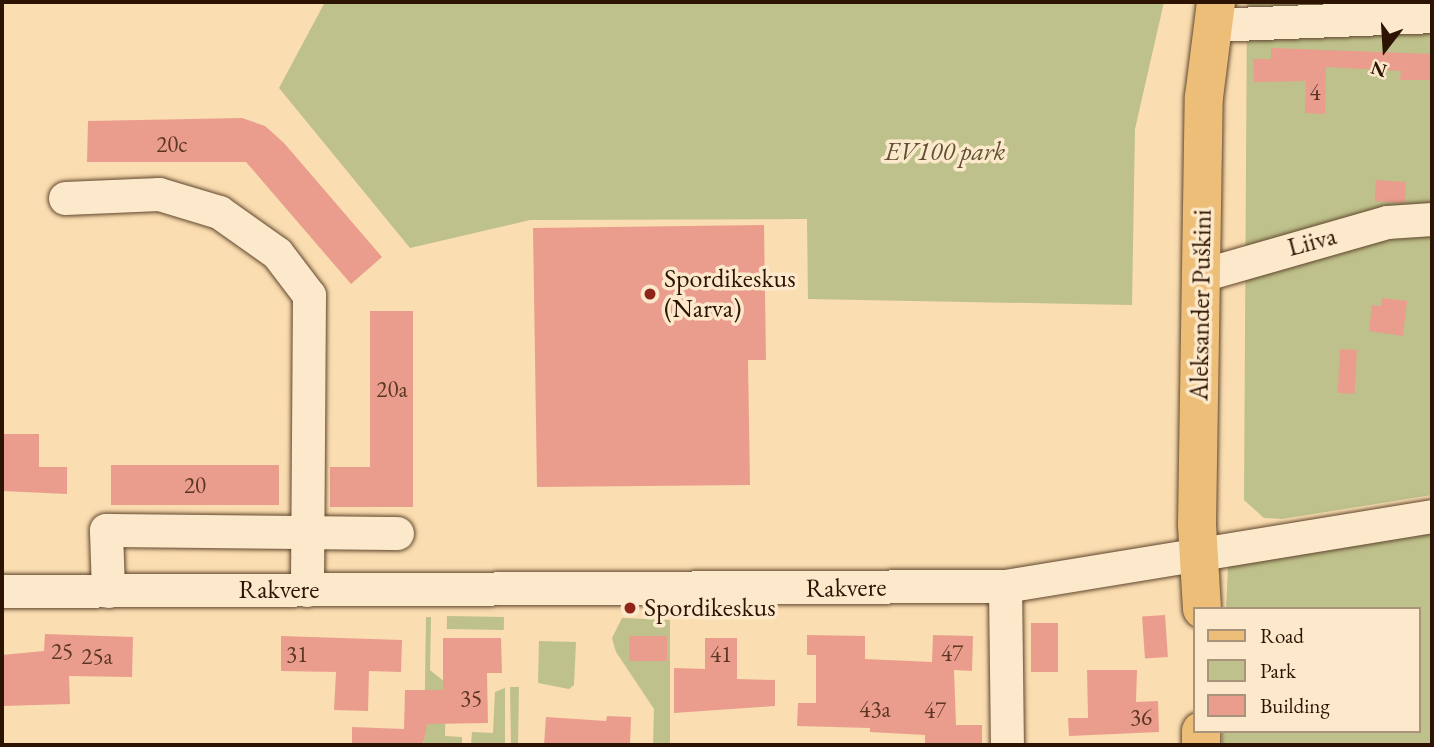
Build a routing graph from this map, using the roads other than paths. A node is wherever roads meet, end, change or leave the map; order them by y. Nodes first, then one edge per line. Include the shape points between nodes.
1 (1213, 13) edge
2 (1432, 16) edge
3 (65, 198) dead end
4 (1428, 218) edge
5 (1202, 275) junction
6 (1432, 516) edge
7 (306, 532) junction
8 (397, 533) dead end
9 (1201, 557) junction
10 (1005, 586) junction
11 (307, 590) junction
12 (2, 591) edge
13 (108, 591) junction
14 (1202, 607) edge
15 (1007, 745) edge

1 - 2 street
1 - 5 main road, Aleksander Puškini via 1204,97
3 - 7 street via 159,194 219,212 277,253 309,295
4 - 5 street, Liiva via 1387,222
5 - 9 main road, Aleksander Puškini
6 - 9 street, Rakvere
7 - 8 street
7 - 11 street
7 - 13 street via 106,530
9 - 10 street, Rakvere
9 - 14 main road, Aleksander Puškini
10 - 11 street, Rakvere
10 - 15 street
11 - 13 street, Rakvere
12 - 13 street, Rakvere

